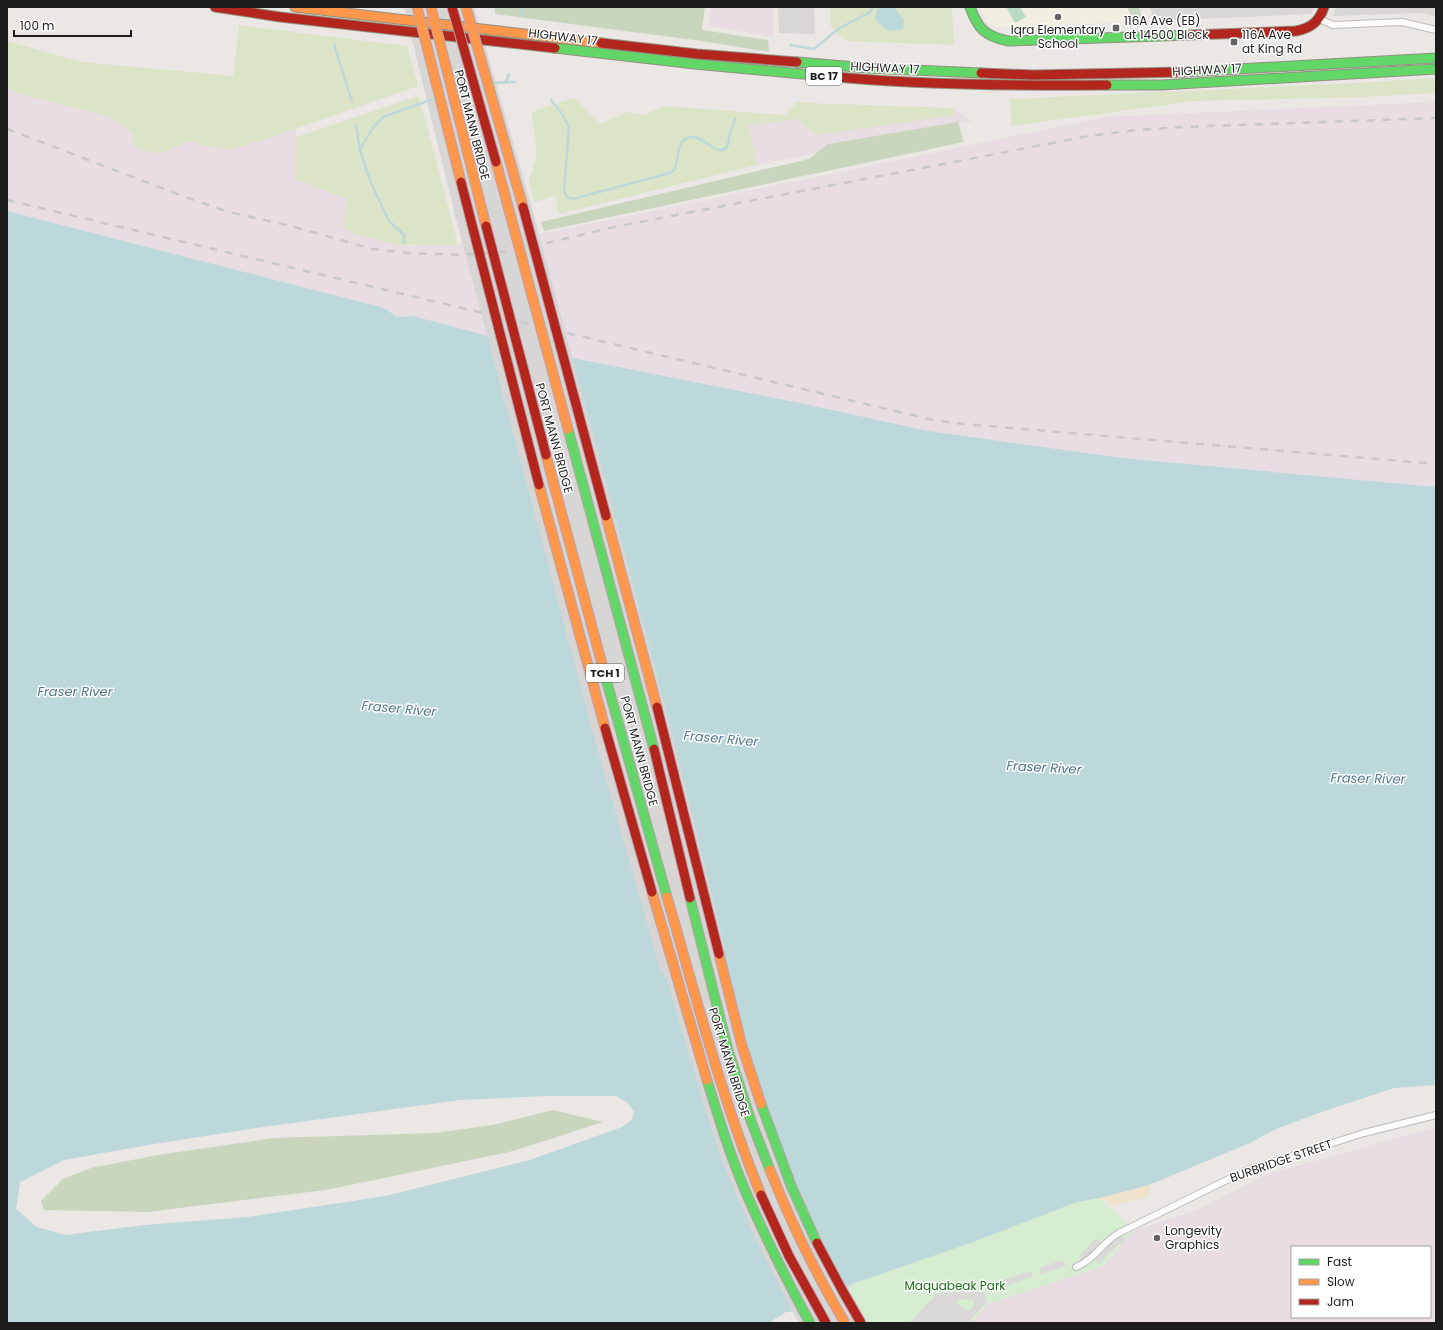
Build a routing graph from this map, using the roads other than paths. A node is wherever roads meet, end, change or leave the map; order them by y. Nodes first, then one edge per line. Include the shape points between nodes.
1 (215, 7) edge
2 (296, 7) edge
3 (417, 7) edge
4 (431, 7) edge
5 (452, 7) edge
6 (466, 7) edge
7 (970, 7) edge
8 (1324, 7) edge
9 (1319, 19) junction
10 (1436, 30) edge
11 (1436, 58) edge
12 (1436, 69) edge
13 (1436, 1115) edge
14 (1076, 1267) dead end
15 (810, 1323) edge
16 (826, 1323) edge
17 (845, 1323) edge
18 (861, 1323) edge

1 - 12 main road, HIGHWAY 17 / BC 17 via 280,17 695,64 868,80 1032,86 1161,85
2 - 11 main road, HIGHWAY 17 / BC 17 via 697,54 876,69 1034,75 1161,73
3 - 15 main road, bridge via 468,216 606,733 697,1050 714,1106 746,1193
4 - 16 main road, PORT MANN BRIDGE / TCH 1, bridge via 482,213 620,730 723,1088 779,1234
5 - 17 main road, PORT MANN BRIDGE / TCH 1, bridge via 511,214 647,722 742,1097 793,1227
6 - 18 main road, bridge via 520,195 664,734 755,1093 786,1177 806,1222
7 - 9 main road via 978,27 988,36 1008,41 1296,31 1305,29
8 - 9 main road
9 - 10 street via 1334,25 1402,22
13 - 14 street, BURBRIDGE STREET via 1364,1133 1245,1171 1119,1233 1086,1263

